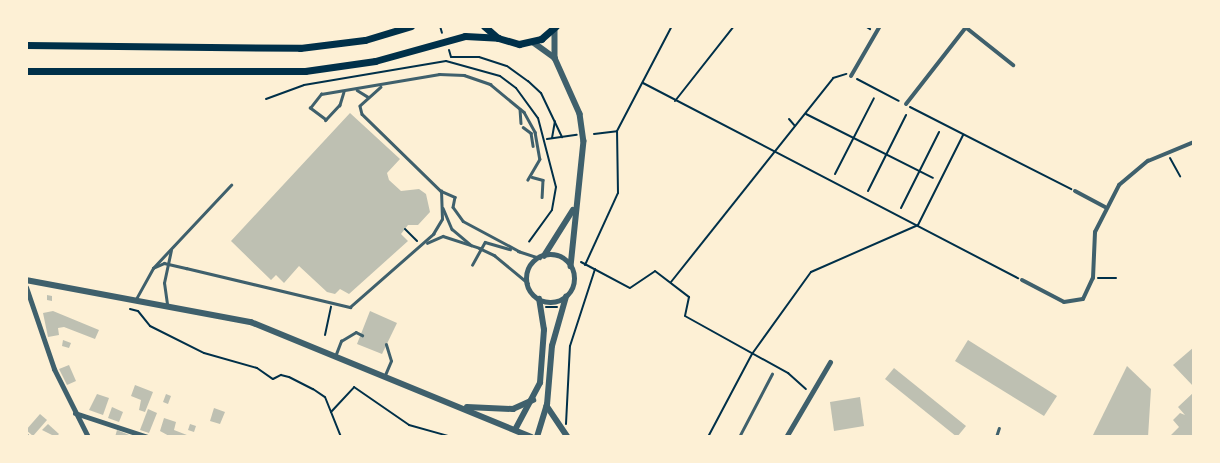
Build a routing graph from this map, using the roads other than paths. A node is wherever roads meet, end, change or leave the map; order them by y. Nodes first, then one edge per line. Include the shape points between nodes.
1 (411, 26) edge
2 (484, 26) edge
3 (880, 26) edge
4 (556, 27) edge
5 (966, 27) edge
6 (498, 38) junction
7 (533, 42) junction
8 (26, 45) edge
9 (555, 58) junction
10 (1013, 65) dead end
11 (26, 72) edge
12 (851, 76) road end
13 (384, 85) junction
14 (355, 90) junction
15 (344, 92) junction
16 (368, 97) junction
17 (906, 104) road end
18 (519, 108) junction
19 (521, 123) dead end
20 (523, 127) dead end
21 (1194, 142) edge
22 (533, 146) dead end
23 (231, 185) dead end
24 (441, 191) junction
25 (1075, 191) road end
26 (542, 197) dead end
27 (443, 207) junction
28 (1105, 207) junction
29 (574, 208) junction
30 (422, 247) junction
31 (479, 248) junction
32 (172, 249) junction
33 (519, 251) junction
34 (542, 257) junction
35 (167, 264) junction
36 (472, 265) dead end
37 (571, 266) junction
38 (153, 268) junction
39 (26, 280) edge
40 (1022, 280) road end
41 (528, 283) junction
42 (27, 289) edge
43 (566, 297) junction
44 (136, 299) junction
45 (540, 299) junction
46 (167, 304) junction
47 (362, 335) dead end
48 (386, 345) dead end
49 (336, 354) junction
50 (830, 362) dead end
51 (772, 374) dead end
52 (385, 375) junction
53 (535, 399) junction
54 (547, 405) junction
55 (461, 407) junction
56 (74, 413) junction
57 (999, 428) dead end
58 (515, 430) junction
59 (88, 437) edge
60 (147, 437) edge
61 (531, 437) edge
62 (537, 437) edge
63 (568, 437) edge
64 (738, 437) edge
65 (786, 437) edge
66 (996, 437) edge

1 - 8 main road via 365,40 300,48
2 - 6 main road
3 - 12 street
4 - 7 main road
4 - 9 street
5 - 10 street
5 - 17 street
6 - 7 main road via 513,44
6 - 11 main road via 465,36 375,61 305,71
7 - 9 street
9 - 29 street via 580,114 584,142
13 - 14 lane
13 - 16 lane
13 - 18 lane via 439,74 464,75 490,84
14 - 15 lane
14 - 16 lane
15 - 15 lane via 340,105 326,120 310,108 321,94
16 - 24 lane via 360,111
18 - 19 lane
18 - 26 lane via 535,132 540,159 528,180 540,176
20 - 22 lane via 531,134
21 - 28 street via 1167,152 1132,172
23 - 32 lane
24 - 27 lane
24 - 33 lane via 455,197 453,207 463,221
25 - 28 street
27 - 30 lane via 440,224
27 - 31 lane via 452,229
28 - 40 street via 1095,232 1090,290 1074,303
29 - 34 street
29 - 37 street
30 - 31 lane via 443,236
30 - 35 lane via 350,306
31 - 33 lane via 488,242
31 - 36 lane
31 - 41 lane via 503,262
32 - 35 lane
32 - 38 lane
33 - 34 lane
34 - 37 street via 557,256
34 - 41 street via 530,268
35 - 38 lane
35 - 46 lane
37 - 43 street via 574,284
38 - 44 lane
39 - 44 street
41 - 45 street
42 - 56 street
43 - 45 street via 554,302
43 - 54 street via 552,346
44 - 46 street
45 - 53 street via 544,350
46 - 49 street via 251,322
47 - 49 lane via 356,332 342,340
48 - 52 lane via 391,361
49 - 52 street
50 - 65 street
51 - 64 lane
52 - 55 street
53 - 55 street via 513,409
53 - 58 street
54 - 62 street
54 - 63 street
55 - 58 street
56 - 59 street
56 - 60 street
57 - 66 lane
58 - 61 street

